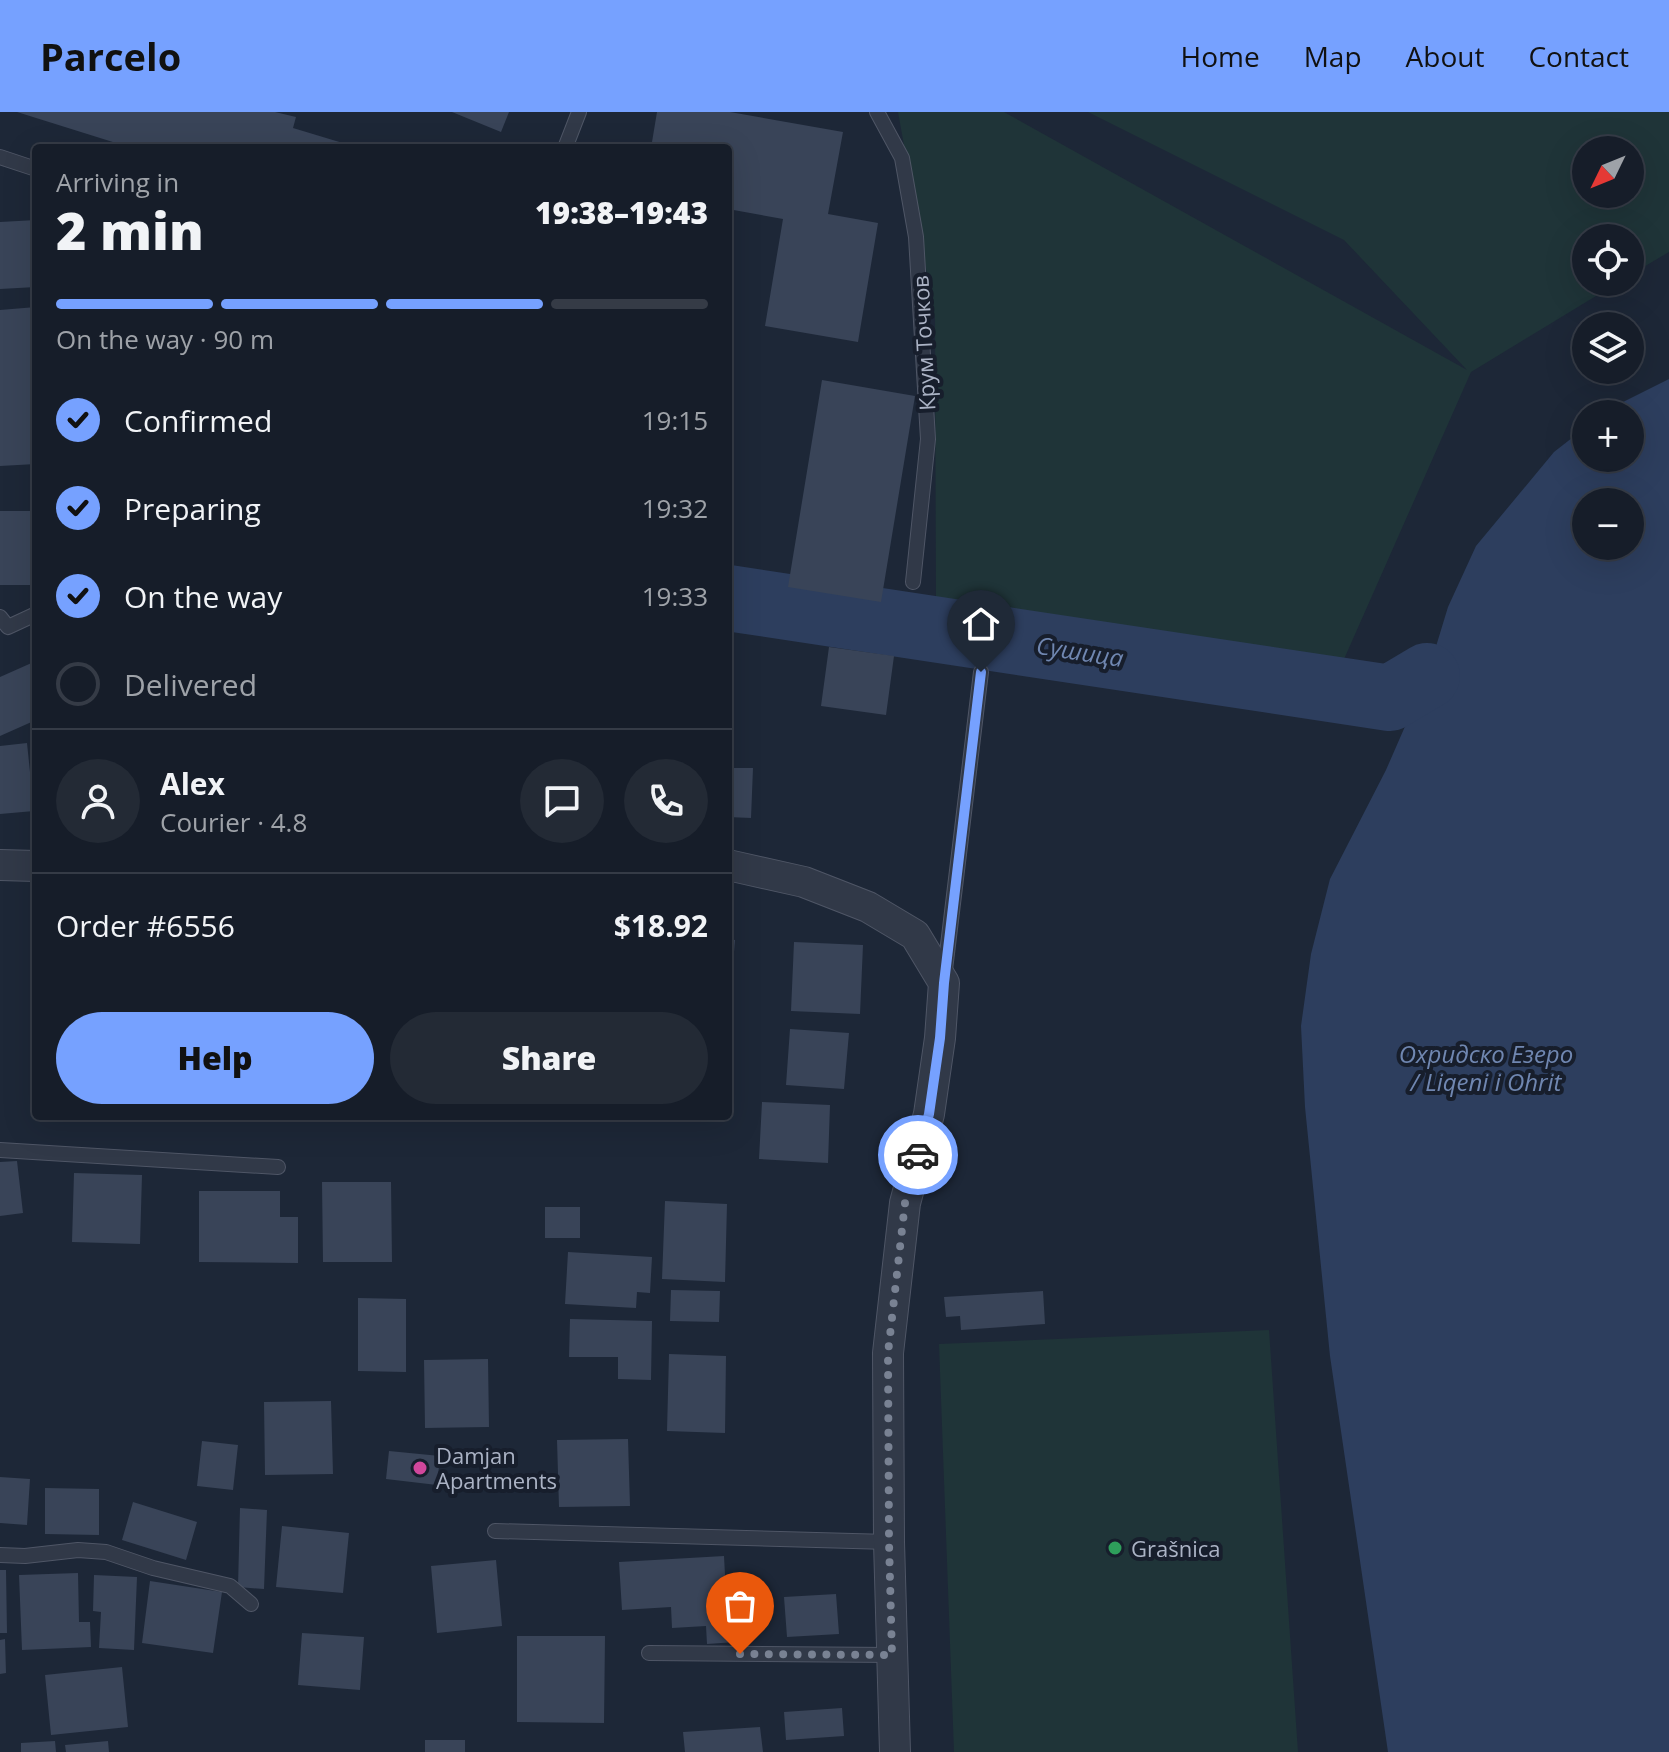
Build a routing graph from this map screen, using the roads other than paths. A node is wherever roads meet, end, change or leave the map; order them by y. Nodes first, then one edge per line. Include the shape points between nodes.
1 (579, 112) edge
2 (877, 112) edge
3 (567, 144) edge
4 (0, 157) edge
5 (32, 168) edge
6 (913, 582) dead end
7 (32, 616) edge
8 (0, 617) edge
9 (981, 672) dead end
10 (0, 865) edge
11 (32, 866) edge
12 (732, 866) edge
13 (944, 983) junction
14 (0, 1150) edge
15 (278, 1167) dead end
16 (495, 1531) dead end
17 (889, 1542) junction
18 (0, 1555) edge
19 (251, 1604) dead end
20 (649, 1653) dead end
21 (892, 1655) junction
22 (895, 1752) edge

1 - 3 lane
2 - 6 lane, Крум Точков via 902,158 916,237 924,338 928,439
4 - 5 lane
7 - 8 lane via 8,627
9 - 13 lane
10 - 11 street
12 - 13 street via 804,882 868,907 915,935
13 - 17 street via 929,1114 905,1203 888,1353
14 - 15 lane
16 - 17 lane
17 - 21 street
18 - 19 lane via 106,1552 230,1586
20 - 21 lane
21 - 22 street

